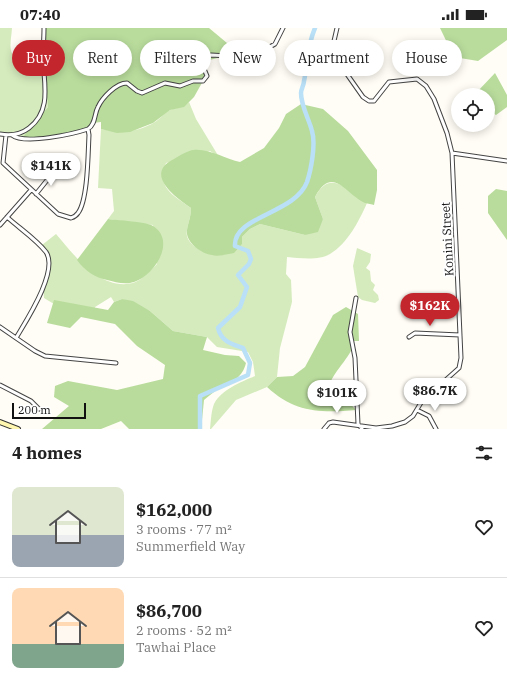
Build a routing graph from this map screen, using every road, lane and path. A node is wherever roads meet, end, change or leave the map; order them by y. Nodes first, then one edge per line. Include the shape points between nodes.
1 (44, 28) edge
2 (283, 28) edge
3 (337, 28) edge
4 (88, 129) junction
5 (23, 132) junction
6 (0, 134) edge
7 (12, 135) junction
8 (6, 136) junction
9 (23, 138) junction
10 (452, 153) junction
11 (507, 161) edge
12 (50, 171) dead end
13 (31, 190) junction
14 (36, 194) junction
15 (7, 217) junction
16 (0, 225) edge
17 (356, 298) dead end
18 (0, 327) edge
19 (460, 335) junction
20 (409, 337) dead end
21 (16, 338) junction
22 (116, 363) dead end
23 (0, 385) edge
24 (39, 409) dead end
25 (417, 410) junction
26 (2, 425) edge
27 (395, 427) edge
28 (361, 428) edge
29 (18, 429) edge
30 (324, 429) edge
31 (436, 429) edge

1 - 5 street via 45,104 37,120
2 - 4 street via 275,44 259,53 241,51 228,56 205,57 202,64 207,74 204,80 180,86 165,83 142,93 127,83 121,84 101,102
3 - 10 street, Konini Street via 334,41 337,60 362,97 369,101 376,100 390,82 403,82 414,78 420,80 434,99
4 - 9 street via 46,138
4 - 14 street via 86,184 78,214 70,218 64,217
5 - 7 street
5 - 9 street
6 - 8 street
7 - 8 street
7 - 9 street
8 - 13 street via 3,163
10 - 11 street
10 - 19 street, Konini Street
12 - 14 street via 48,179
13 - 14 street
13 - 15 street
15 - 16 street
15 - 21 street via 46,253 49,262 41,295
17 - 28 street via 350,332 355,358 358,424
18 - 21 street
19 - 20 street via 415,332
19 - 25 street, Konini Street via 459,368 422,401
21 - 22 street via 45,356
23 - 24 street via 31,401
25 - 27 street, Konini Street via 408,420
25 - 31 street via 429,416
26 - 29 main road
27 - 28 street, Konini Street
28 - 30 street, Konini Street via 333,422

